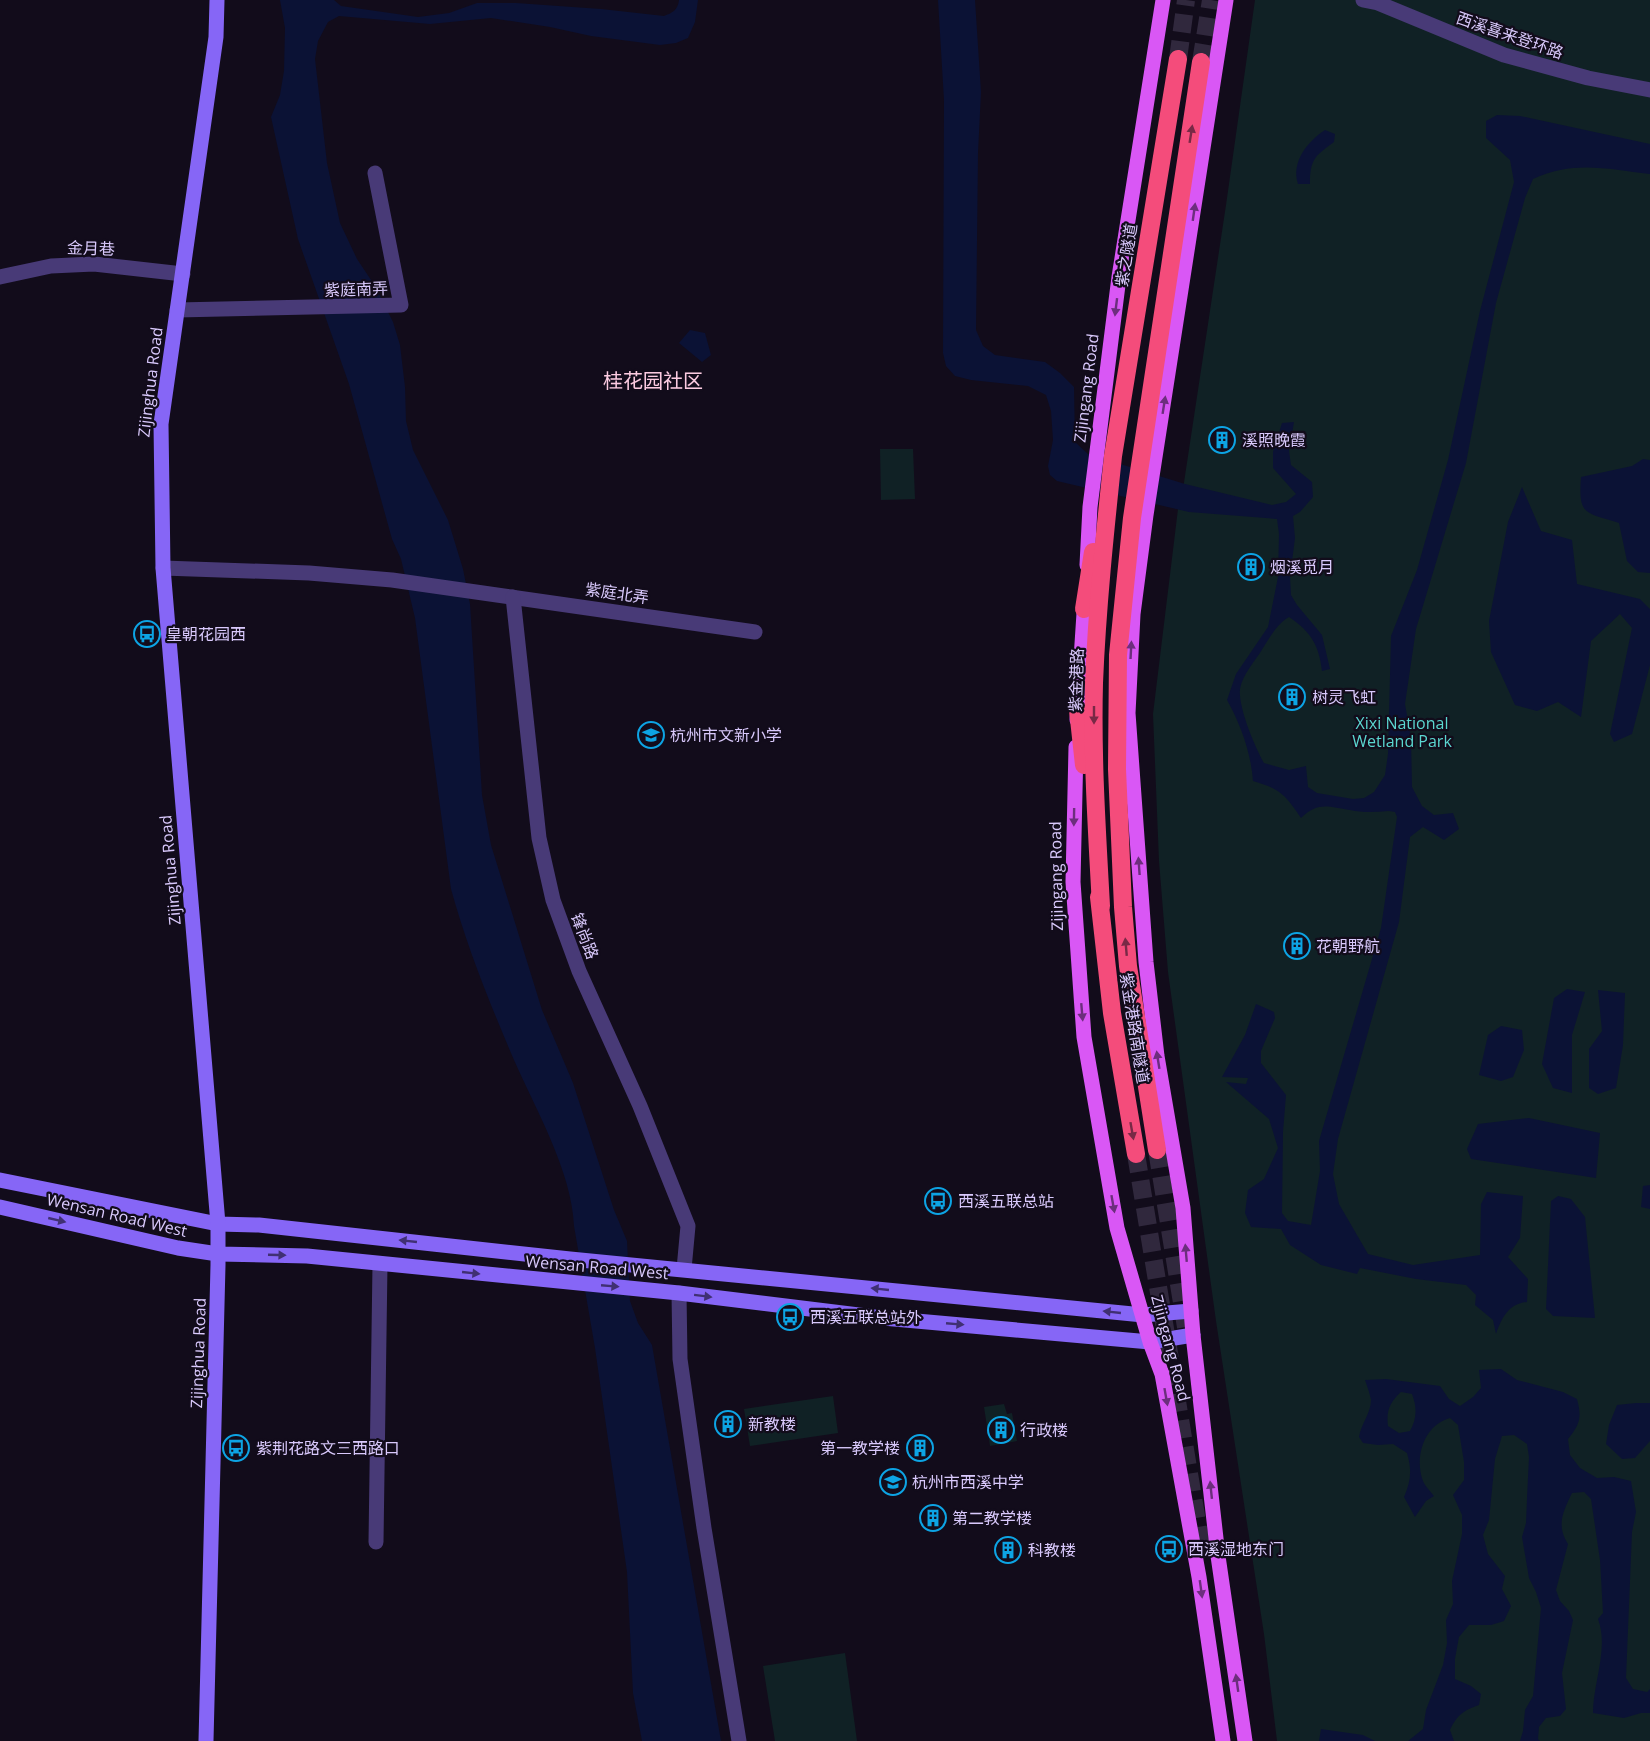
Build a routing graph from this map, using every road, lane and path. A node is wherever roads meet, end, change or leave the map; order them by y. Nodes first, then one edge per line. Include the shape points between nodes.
1 (217, 0) edge
2 (1163, 0) edge
3 (1174, 0) edge
4 (1363, 0) edge
5 (1224, 4) edge
6 (1178, 59) tunnel mouth
7 (1201, 62) tunnel mouth
8 (1650, 90) edge
9 (375, 173) dead end
10 (183, 274) junction
11 (1119, 277) junction
12 (0, 278) edge
13 (177, 310) junction
14 (1106, 455) junction
15 (1148, 462) junction
16 (1099, 509) junction
17 (1138, 516) junction
18 (163, 568) junction
19 (513, 597) junction
20 (1084, 609) joint
21 (1133, 614) joint
22 (755, 632) dead end
23 (1078, 710) junction
24 (1128, 713) junction
25 (1101, 906) junction
26 (1123, 907) junction
27 (1157, 1150) tunnel mouth
28 (1136, 1154) tunnel mouth
29 (0, 1180) edge
30 (0, 1207) edge
31 (218, 1224) junction
32 (218, 1254) junction
33 (380, 1264) junction
34 (684, 1269) junction
35 (679, 1293) junction
36 (1191, 1311) junction
37 (1143, 1315) junction
38 (1193, 1335) junction
39 (1149, 1342) junction
40 (376, 1542) dead end
41 (206, 1741) edge
42 (739, 1741) edge
43 (1223, 1741) edge
44 (1245, 1741) edge

1 - 10 main road, Zijinghua Road via 216,37
2 - 11 main road, Zijingang Road
3 - 11 main road
4 - 8 street, 西溪喜来登环路 via 1504,55
15 -> 5 main road
6 - 14 highway, 紫之隧道
15 -> 7 highway
9 - 13 street, 紫庭南弄 via 401,305
10 - 12 street, 金月巷 via 94,264 51,266
10 - 13 main road, Zijinghua Road
11 -> 14 main road, Zijingang Road
13 - 18 main road, Zijinghua Road via 161,424
14 - 16 highway, 紫金港路
15 - 17 highway
16 - 20 highway
16 -> 25 highway, 紫金港路 via 1094,768
17 - 21 highway
17 - 26 highway via 1118,655 1117,790
18 - 19 street, 紫庭北弄 via 309,573
18 - 31 main road, Zijinghua Road
19 - 22 street, 紫庭北弄
19 - 34 street, 锋尚路 via 540,838 553,900 579,971 640,1106 688,1226
20 - 23 main road, Zijingang Road
24 -> 21 main road, Zijingang Road
23 - 25 highway
23 -> 37 main road, Zijingang Road via 1073,882 1084,1036 1117,1228
24 - 26 highway
36 -> 24 main road, Zijingang Road via 1183,1208 1157,1056 1146,962
25 -> 28 highway, 紫金港路南隧道 via 1112,1012
27 -> 26 highway via 1128,966
29 - 31 main road, Wensan Road West
30 -> 32 main road, Wensan Road West
31 - 32 main road, Zijinghua Road
34 -> 31 main road, Wensan Road West
32 -> 33 main road, Wensan Road West via 307,1256
32 - 41 main road, Zijinghua Road
33 -> 35 main road, Wensan Road West
33 - 40 street
37 -> 34 main road, Wensan Road West
35 -> 39 main road, Wensan Road West via 883,1318
35 - 42 street via 680,1359
36 - 37 main road, Wensan Road West
36 - 38 main road, Zijingang Road
37 - 39 main road, Zijingang Road
38 - 39 main road, Wensan Road West
44 -> 38 main road, Zijingang Road via 1218,1556
39 -> 43 main road, Zijingang Road via 1162,1374 1199,1577

